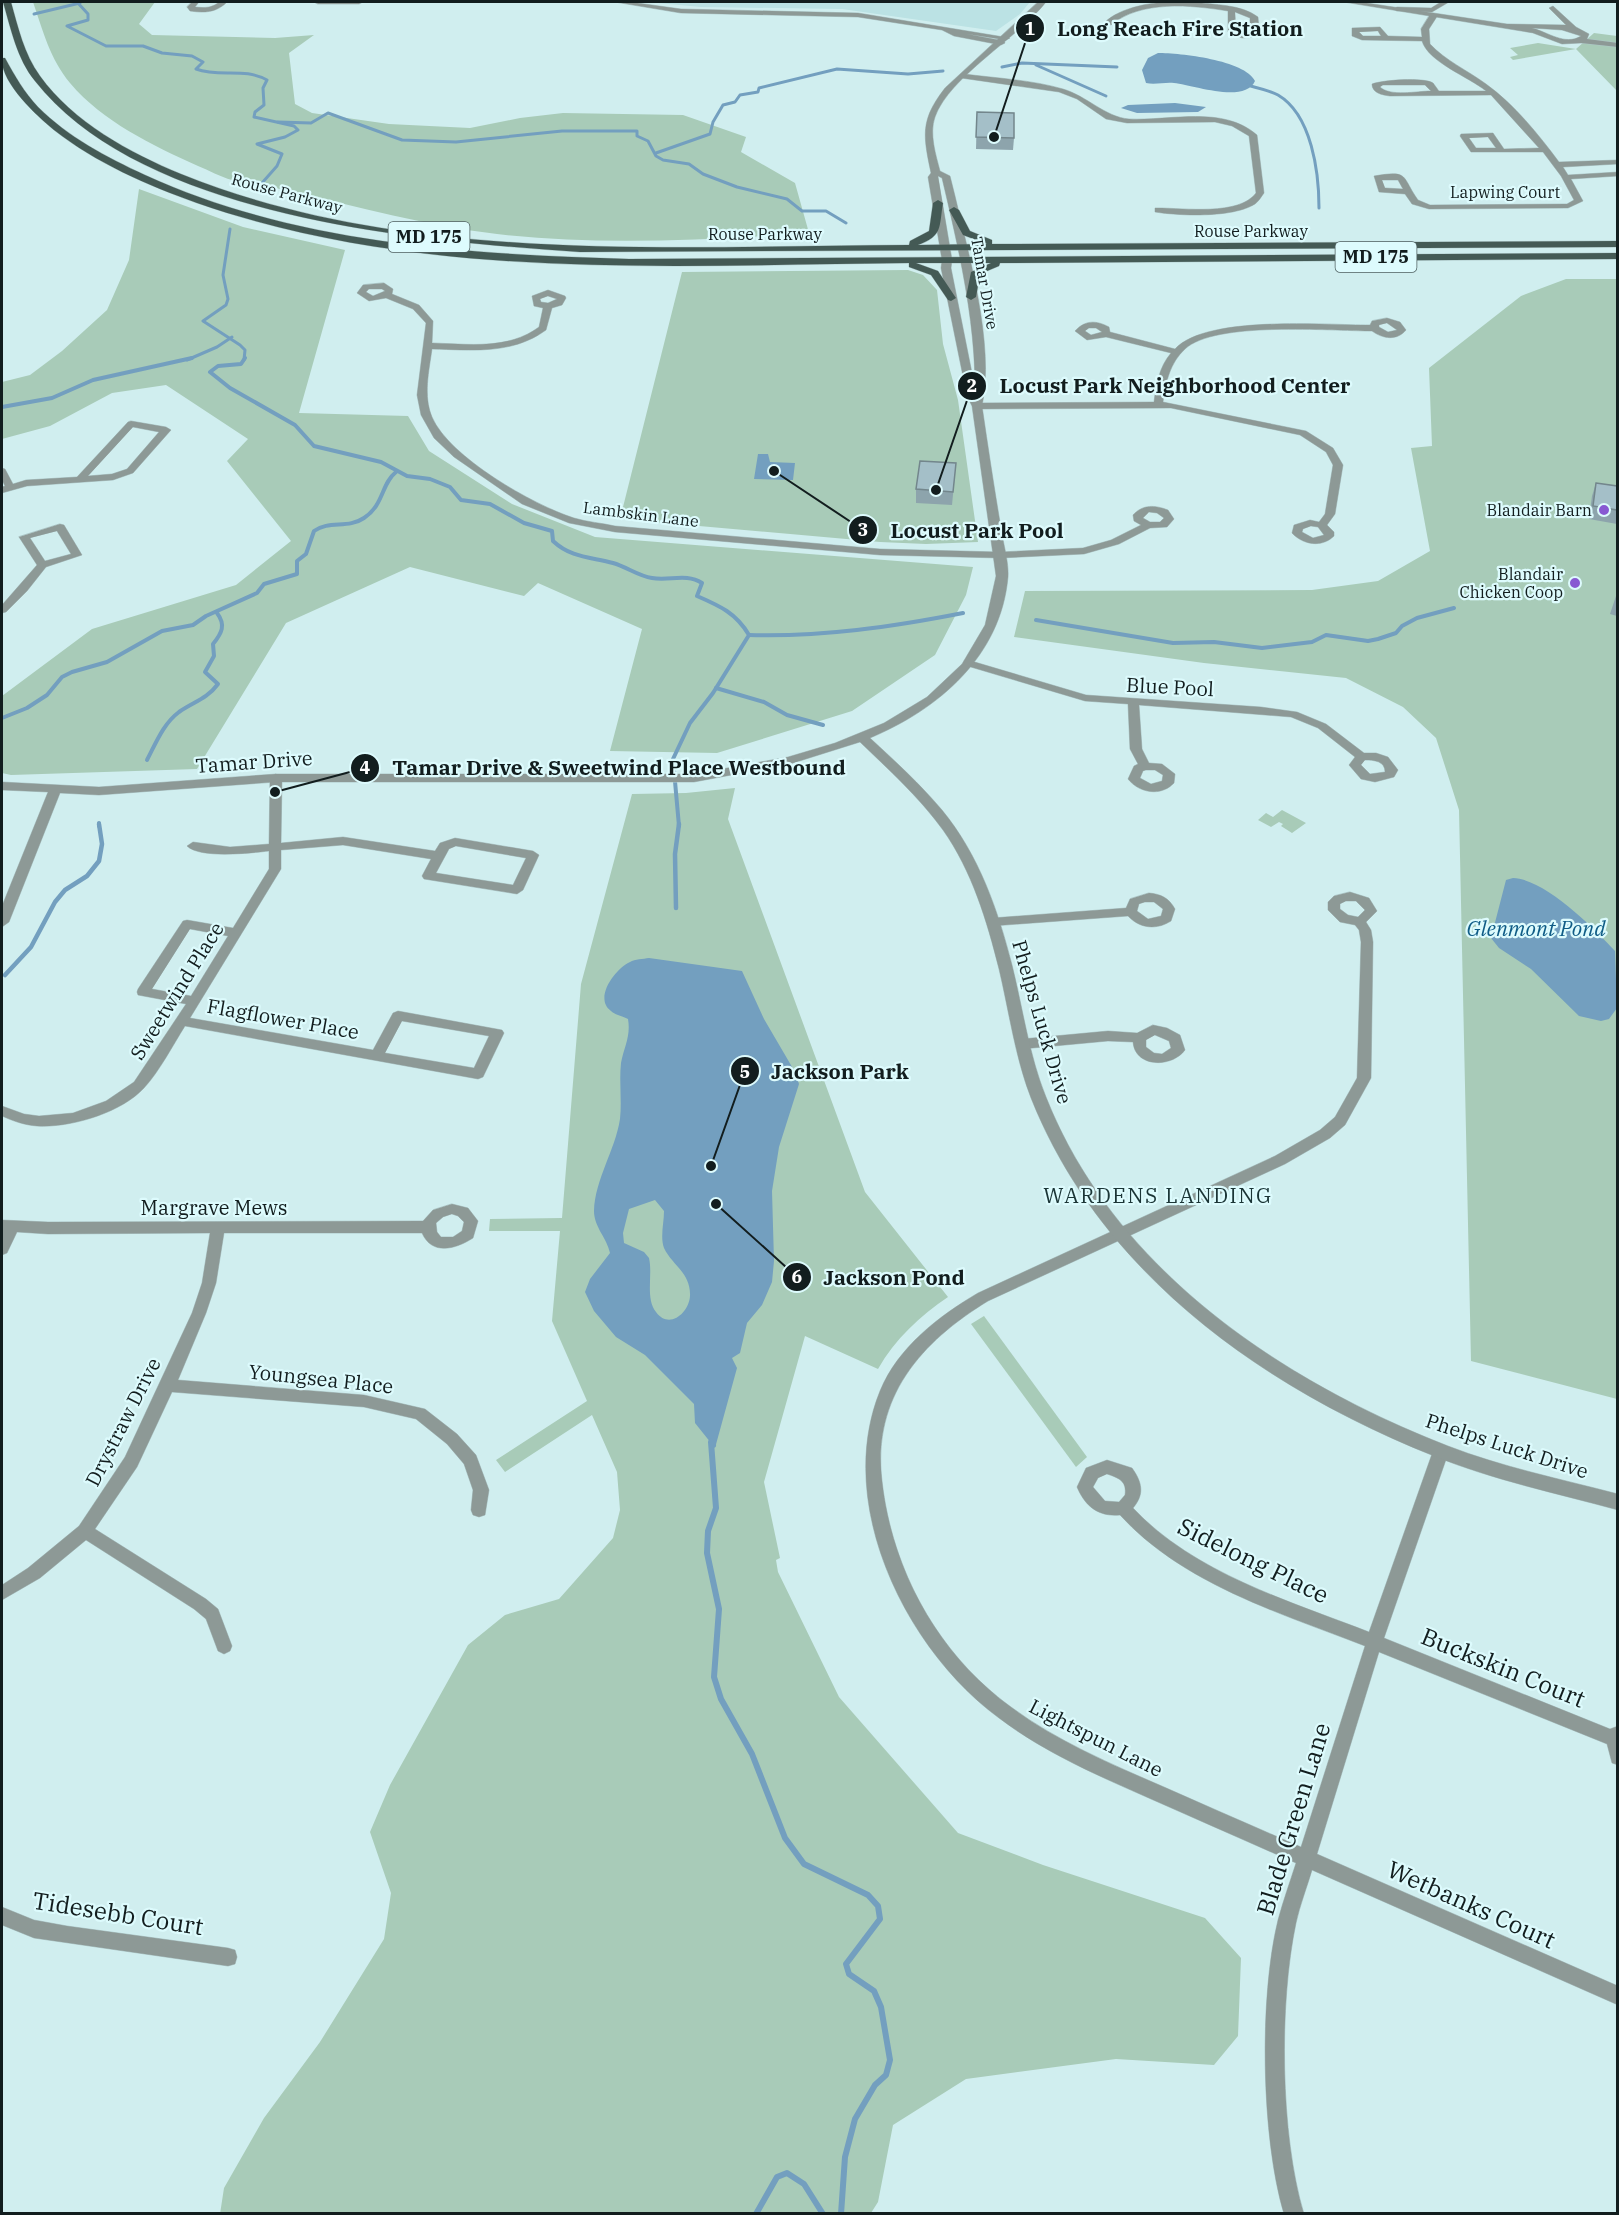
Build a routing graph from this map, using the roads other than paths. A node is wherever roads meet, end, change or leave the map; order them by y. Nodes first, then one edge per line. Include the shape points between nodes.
1 (7, 2) edge
2 (195, 2) edge
3 (223, 2) edge
4 (318, 2) edge
5 (359, 2) edge
6 (619, 2) edge
7 (1042, 2) edge
8 (1348, 2) edge
9 (1190, 3) edge
10 (1443, 4) edge
11 (1551, 5) edge
12 (1397, 9) junction
13 (1231, 11) dead end
14 (1434, 15) junction
15 (1461, 19) junction
16 (1108, 23) dead end
17 (1572, 27) junction
18 (1548, 30) junction
19 (1386, 38) dead end
20 (1584, 38) junction
21 (1425, 39) junction
22 (1004, 40) junction
23 (1617, 43) edge
24 (2, 60) edge
25 (964, 76) junction
26 (1492, 93) junction
27 (1437, 94) junction
28 (1544, 150) junction
29 (1502, 151) dead end
30 (1617, 162) edge
31 (1557, 165) junction
32 (936, 173) junction
33 (1617, 174) edge
34 (1567, 177) junction
35 (1408, 192) dead end
36 (938, 203) junction
37 (954, 210) junction
38 (1158, 210) dead end
39 (1617, 244) edge
40 (1175, 246) junction
41 (945, 247) junction
42 (963, 247) junction
43 (738, 249) junction
44 (1617, 256) edge
45 (1134, 258) junction
46 (947, 260) junction
47 (965, 260) junction
48 (787, 261) junction
49 (387, 295) dead end
50 (971, 297) junction
51 (951, 298) junction
52 (548, 306) dead end
53 (1374, 328) dead end
54 (1106, 334) dead end
55 (429, 346) junction
56 (1178, 352) junction
57 (1158, 404) junction
58 (977, 406) junction
59 (2, 471) edge
60 (80, 479) junction
61 (6, 488) edge
62 (1148, 525) dead end
63 (1321, 525) dead end
64 (1000, 555) junction
65 (42, 565) junction
66 (2, 610) edge
67 (968, 663) junction
68 (1133, 703) junction
69 (862, 738) junction
70 (1362, 757) dead end
71 (1145, 766) dead end
72 (276, 778) junction
73 (2, 786) edge
74 (55, 790) junction
75 (193, 846) dead end
76 (276, 846) junction
77 (439, 856) junction
78 (1131, 912) dead end
79 (1359, 921) dead end
80 (2, 922) edge
81 (992, 922) junction
82 (237, 933) junction
83 (194, 1000) junction
84 (182, 1021) junction
85 (1139, 1038) dead end
86 (1022, 1044) junction
87 (377, 1056) junction
88 (2, 1111) edge
89 (7, 1226) edge
90 (427, 1227) dead end
91 (218, 1228) junction
92 (1121, 1234) junction
93 (2, 1249) edge
94 (168, 1385) junction
95 (1441, 1451) junction
96 (1617, 1502) edge
97 (1123, 1508) dead end
98 (479, 1510) dead end
99 (85, 1531) junction
100 (2, 1593) edge
101 (1374, 1642) junction
102 (224, 1646) dead end
103 (1616, 1736) edge
104 (1617, 1757) edge
105 (1305, 1859) junction
106 (2, 1916) edge
107 (228, 1957) dead end
108 (1617, 1996) edge
109 (1294, 2214) edge

1 - 43 main road, Rouse Parkway / MD 175 via 29,67 60,105 123,150 214,189 336,222 449,240 580,249
2 - 3 street via 193,9 210,10
4 - 5 street
6 - 22 street via 681,11 858,15
7 - 22 street, Tamar Drive
8 - 12 street
9 - 13 street
9 - 16 street via 1148,7
10 - 12 street via 1432,9
10 - 15 street
11 - 17 street
11 - 18 street via 1554,22
12 - 14 street
14 - 15 street
14 - 21 street via 1425,28
15 - 18 street
17 - 18 street
17 - 20 street
18 - 20 street via 1563,42
19 - 21 street
20 - 23 street
21 - 26 street via 1442,60
22 - 25 street, Tamar Drive
24 - 48 main road, Rouse Parkway / MD 175 via 25,98 50,123 83,146 157,184 261,219 366,241 496,257 629,262
25 - 32 street, Tamar Drive via 942,97 930,117
25 - 38 street via 1060,90 1080,97 1109,117 1127,121 1215,120 1234,124 1253,135 1260,194 1253,203 1223,210
26 - 27 street
26 - 28 street
27 - 27 street via 1426,83 1375,86 1390,94
28 - 29 street
28 - 31 street
30 - 31 street
31 - 34 street
32 - 36 street, Tamar Drive via 932,177
32 - 37 street, Tamar Drive via 946,176
33 - 34 street
34 - 35 street, Lapwing Court via 1578,198 1573,205 1430,207 1415,202
36 - 41 street, Tamar Drive
36 - 43 main road via 934,232 913,243
37 - 40 main road via 966,233 986,242
37 - 42 street, Tamar Drive
39 - 40 main road, Rouse Parkway / MD 175
40 - 42 main road, Rouse Parkway / MD 175
41 - 42 main road, Rouse Parkway / MD 175
41 - 43 main road, Rouse Parkway / MD 175
41 - 46 street, Tamar Drive
42 - 47 street, Tamar Drive
44 - 45 main road, Rouse Parkway / MD 175
45 - 47 main road, Rouse Parkway / MD 175
45 - 50 main road via 994,264 976,272
46 - 47 main road, Rouse Parkway / MD 175
46 - 48 main road, Rouse Parkway / MD 175
46 - 51 street, Tamar Drive
47 - 50 street, Tamar Drive
48 - 51 main road via 920,266 935,273
49 - 55 street, Lambskin Lane via 409,303 427,317 431,330
50 - 58 street, Tamar Drive via 980,355 982,396
51 - 58 street, Tamar Drive
52 - 55 street via 543,328 523,341
53 - 56 street via 1219,330 1197,336
54 - 56 street
55 - 64 street, Lambskin Lane via 423,404 437,436 457,455 526,502 556,515 615,529 880,552
56 - 57 street via 1160,381
57 - 58 street
57 - 63 street via 1202,409 1288,428 1322,443 1338,465 1330,514
58 - 64 street, Tamar Drive
59 - 61 street
60 - 60 street via 131,424 166,430 126,474
60 - 61 street
62 - 64 street, Lambskin Lane via 1115,542 1084,551
64 - 67 street, Tamar Drive via 1001,597 995,621
65 - 65 street via 77,555 60,527 24,537
65 - 66 street
67 - 68 street, Blue Pool via 1062,694
67 - 69 street, Tamar Drive via 933,697
68 - 70 street, Blue Pool via 1293,714 1322,726
68 - 71 street via 1136,749
69 - 72 street, Tamar Drive via 781,764 694,778
69 - 81 street, Phelps Luck Drive via 910,784 953,835 973,871
72 - 74 street, Tamar Drive via 133,790
72 - 76 street, Sweetwind Place
73 - 74 street, Tamar Drive
74 - 80 street
75 - 76 street via 230,851
76 - 77 street via 343,841
76 - 82 street, Sweetwind Place via 275,869
77 - 77 street via 444,846 455,842 533,855 517,890 428,876
78 - 81 street
79 - 92 street, Lightspun Lane via 1367,942 1364,1078 1340,1121 1309,1145
81 - 86 street, Phelps Luck Drive
82 - 83 street, Sweetwind Place
82 - 83 street via 187,924 143,992
83 - 84 street, Sweetwind Place
84 - 87 street, Flagflower Place
84 - 88 street, Sweetwind Place via 139,1085 111,1105 58,1120 23,1119
85 - 86 street via 1108,1035
86 - 92 street, Phelps Luck Drive via 1055,1137 1089,1194
87 - 87 street, Flagflower Place via 477,1074 497,1033 398,1016
89 - 91 street, Margrave Mews
89 - 93 street
90 - 91 street, Margrave Mews
91 - 94 street, Drystraw Drive via 209,1283
92 - 95 street, Phelps Luck Drive via 1178,1294 1256,1354 1347,1409
92 - 105 street, Lightspun Lane via 960,1310 918,1347 904,1365 887,1392 874,1448 873,1486 890,1557 917,1614 954,1665 973,1687 1025,1728 1105,1770
94 - 98 street, Youngsea Place via 364,1401 420,1414 453,1439 471,1460 481,1490
94 - 99 street, Drystraw Drive via 131,1462
95 - 96 street, Phelps Luck Drive
95 - 101 street, Blade Green Lane
97 - 101 street, Sidelong Place via 1155,1541 1182,1556 1252,1593
99 - 100 street, Drystraw Drive via 34,1573
99 - 102 street via 200,1604 212,1614
101 - 103 street, Buckskin Court
101 - 105 street, Blade Green Lane
103 - 104 street, Buckskin Court
105 - 108 street, Wetbanks Court
105 - 109 street, Blade Green Lane via 1279,1962 1274,2053 1283,2157
106 - 107 street, Tidesebb Court via 34,1929 67,1935

